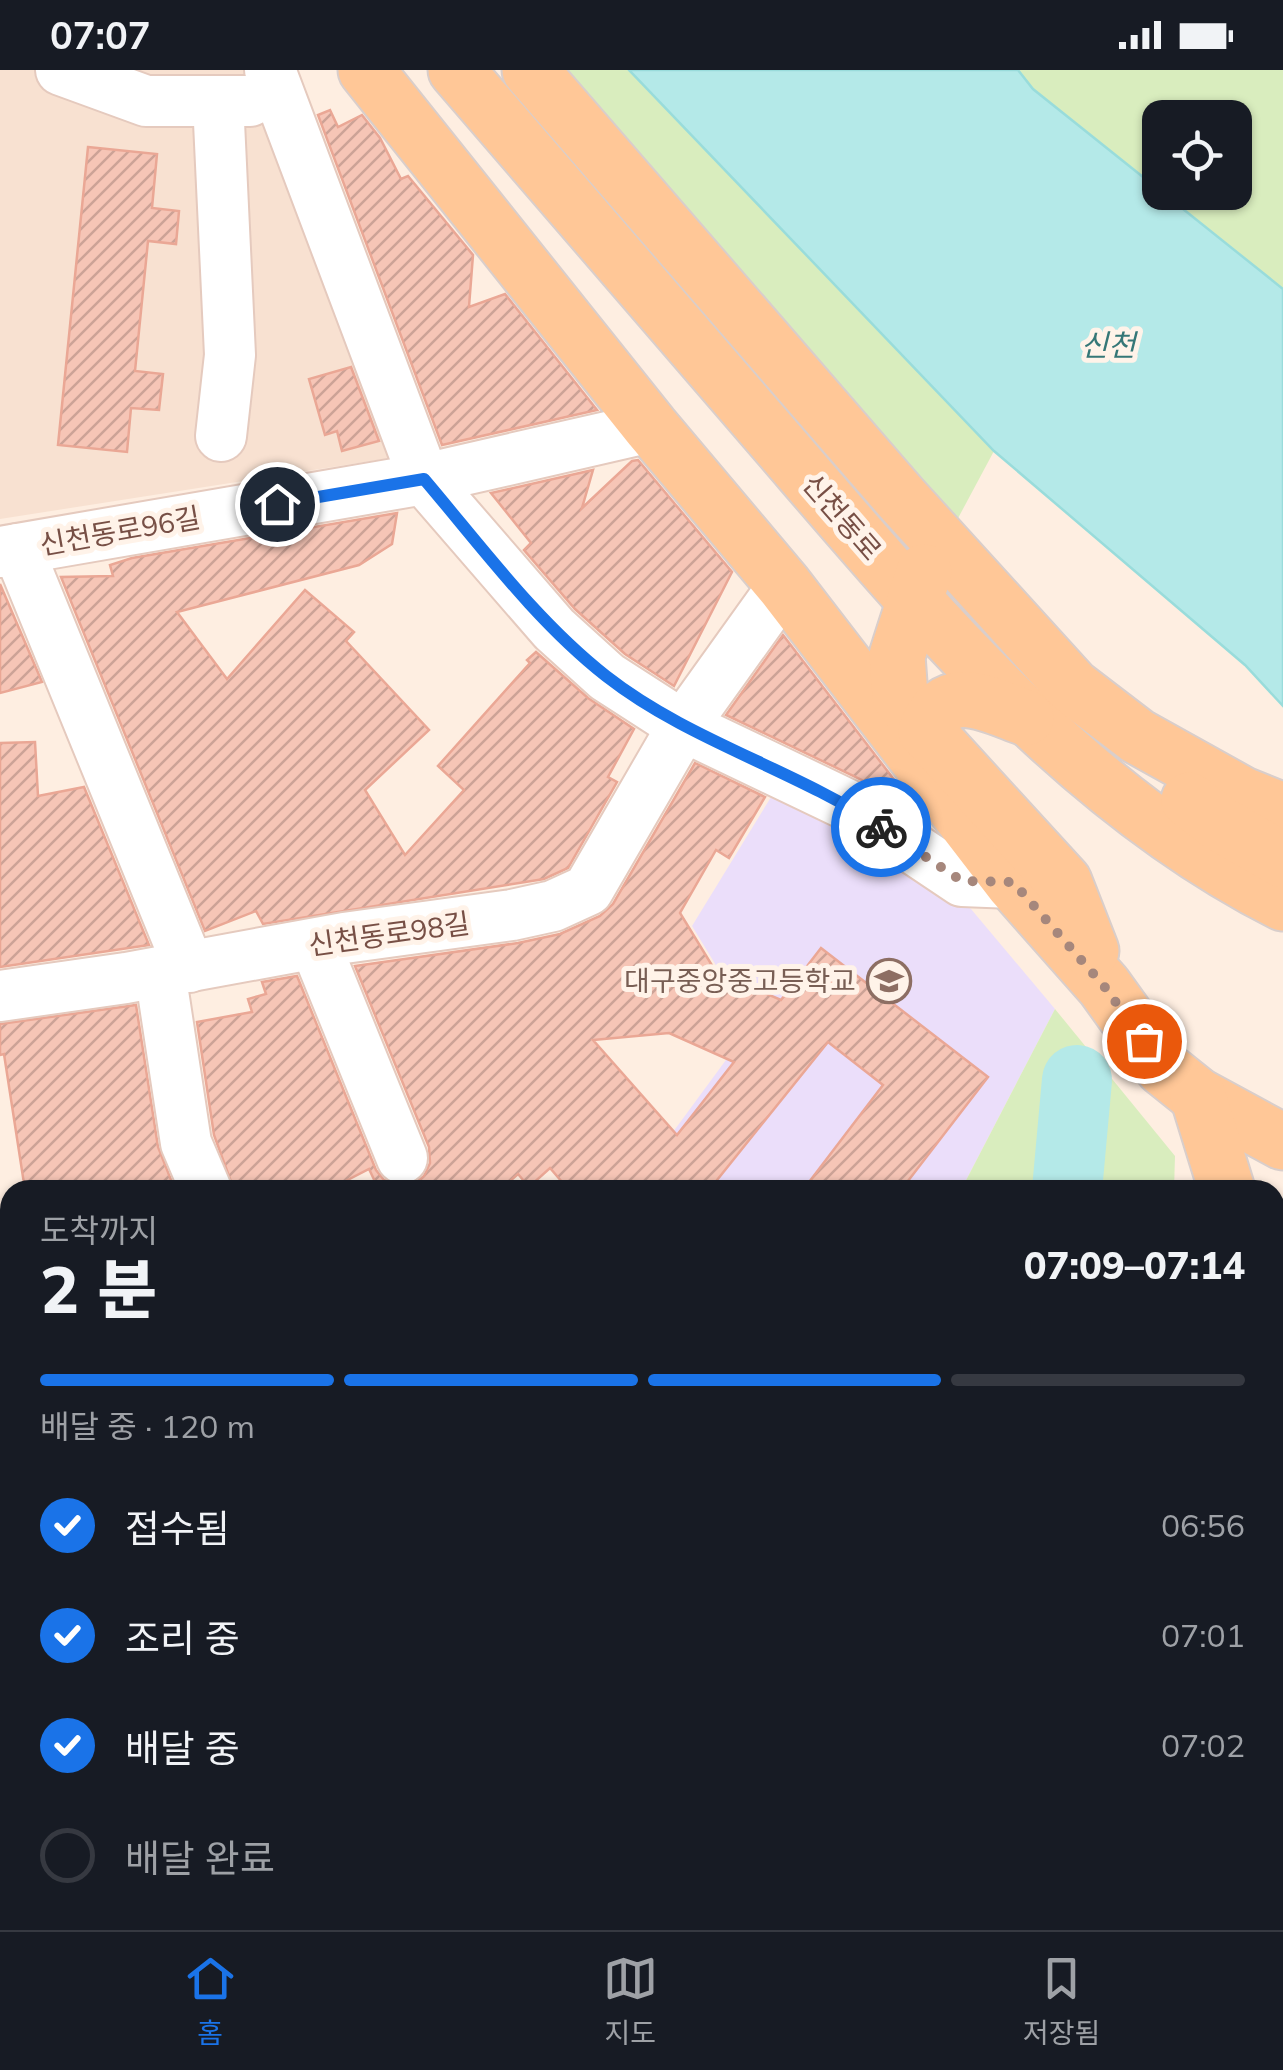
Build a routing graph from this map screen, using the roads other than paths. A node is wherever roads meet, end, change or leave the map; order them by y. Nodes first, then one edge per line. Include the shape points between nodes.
1 (61, 70) edge
2 (366, 70) edge
3 (456, 70) edge
4 (530, 70) edge
5 (275, 86) edge
6 (218, 101) junction
7 (651, 427) junction
8 (221, 436) dead end
9 (424, 479) junction
10 (933, 534) junction
11 (9, 550) edge
12 (784, 585) junction
13 (917, 600) junction
14 (1027, 718) junction
15 (683, 726) junction
16 (926, 731) junction
17 (1150, 757) junction
18 (1283, 810) edge
19 (1283, 860) edge
20 (1013, 882) junction
21 (1283, 903) edge
22 (315, 944) junction
23 (174, 969) junction
24 (1104, 986) junction
25 (0, 996) edge
26 (1198, 1096) junction
27 (1283, 1142) edge
28 (402, 1158) dead end
29 (202, 1180) edge
30 (1224, 1180) edge

1 - 6 street via 146,100
2 - 7 main road
3 - 13 main road, 신천동로
4 - 10 main road, 신천동로
5 - 6 street
5 - 9 street
6 - 8 street via 230,355
7 - 9 street, 신천동로96길
7 - 12 main road
9 - 11 street, 신천동로96길
9 - 15 street via 554,629 606,677
10 - 13 main road
10 - 17 main road, 신천동로 via 1073,688
11 - 23 street
12 - 15 street, 신천동로98길
12 - 20 main road
13 - 14 main road, 신천동로
13 - 16 main road via 897,656 900,696
14 - 16 main road via 977,700 952,699 933,712
14 - 21 main road, 신천동로 via 1098,783
15 - 20 street via 850,806 962,881
15 - 22 street, 신천동로98길 via 588,890 512,916
16 - 24 main road via 1064,882
17 - 18 main road, 신천동로
17 - 19 main road via 1220,824
20 - 24 main road
22 - 23 street, 신천동로98길
22 - 28 street
23 - 25 street, 신천동로98길
23 - 29 street via 186,1142
24 - 26 main road via 1163,1068
26 - 27 main road
26 - 30 main road

